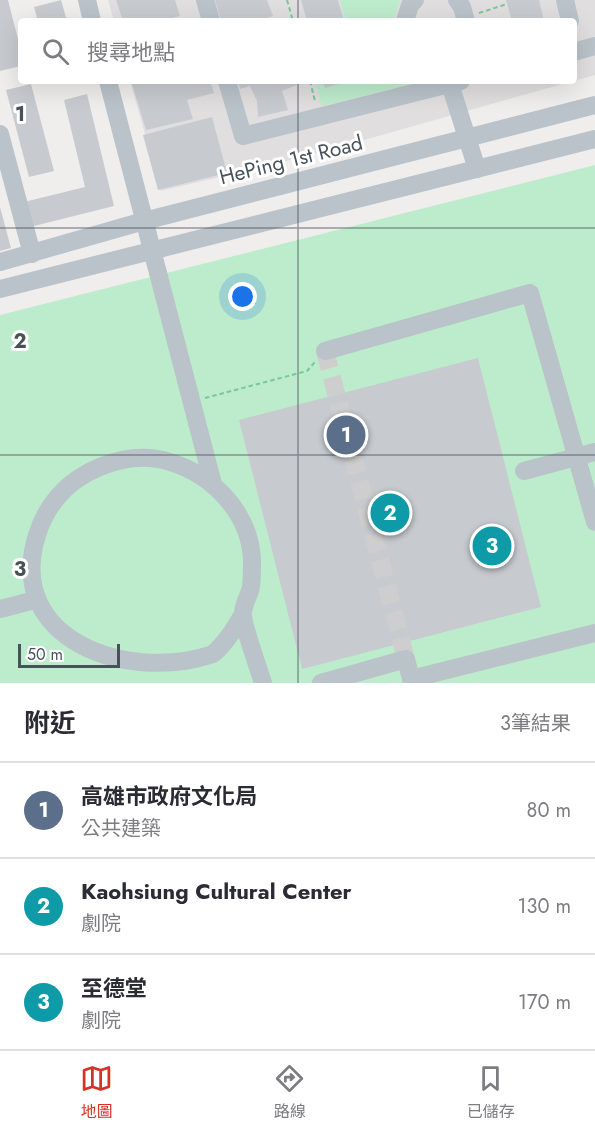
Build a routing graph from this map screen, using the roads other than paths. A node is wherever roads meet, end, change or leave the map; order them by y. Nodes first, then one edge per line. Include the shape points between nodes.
1 (87, 0) edge
2 (205, 0) edge
3 (415, 0) edge
4 (457, 0) edge
5 (565, 0) edge
6 (91, 18) edge
7 (210, 18) edge
8 (406, 18) edge
9 (468, 18) edge
10 (569, 18) edge
11 (109, 84) edge
12 (228, 84) edge
13 (444, 84) edge
14 (448, 84) edge
15 (595, 105) edge
16 (0, 134) edge
17 (467, 138) junction
18 (595, 139) edge
19 (477, 169) junction
20 (9, 201) edge
21 (144, 221) junction
22 (152, 251) junction
23 (32, 254) junction
24 (0, 262) edge
25 (0, 289) edge
26 (325, 351) road end
27 (586, 455) edge
28 (524, 471) dead end
29 (213, 484) junction
30 (595, 522) edge
31 (35, 600) junction
32 (0, 609) edge
33 (243, 614) junction
34 (595, 633) edge
35 (91, 668) dead end
36 (154, 679) dead end
37 (263, 683) edge
38 (321, 683) edge

1 - 6 street
2 - 7 street
3 - 8 street
4 - 9 street
5 - 10 street
11 - 21 street
12 - 13 street via 243,136
14 - 17 street
15 - 17 street, HePing 1st Road
16 - 20 street
17 - 19 street
17 - 21 street, HePing 1st Road
18 - 19 street
19 - 22 street
20 - 23 street
21 - 22 street
21 - 23 street, HePing 1st Road
22 - 25 street
22 - 29 street
23 - 24 street, HePing 1st Road
26 - 27 street via 531,293
27 - 28 street
27 - 30 street
29 - 31 street via 168,461 142,458 93,469 53,502 41,524 31,574
29 - 33 street via 237,514 252,558 251,587
31 - 32 street
31 - 35 street via 58,643
33 - 36 street via 213,654 193,668
33 - 37 street
34 - 38 street via 411,680 406,659

